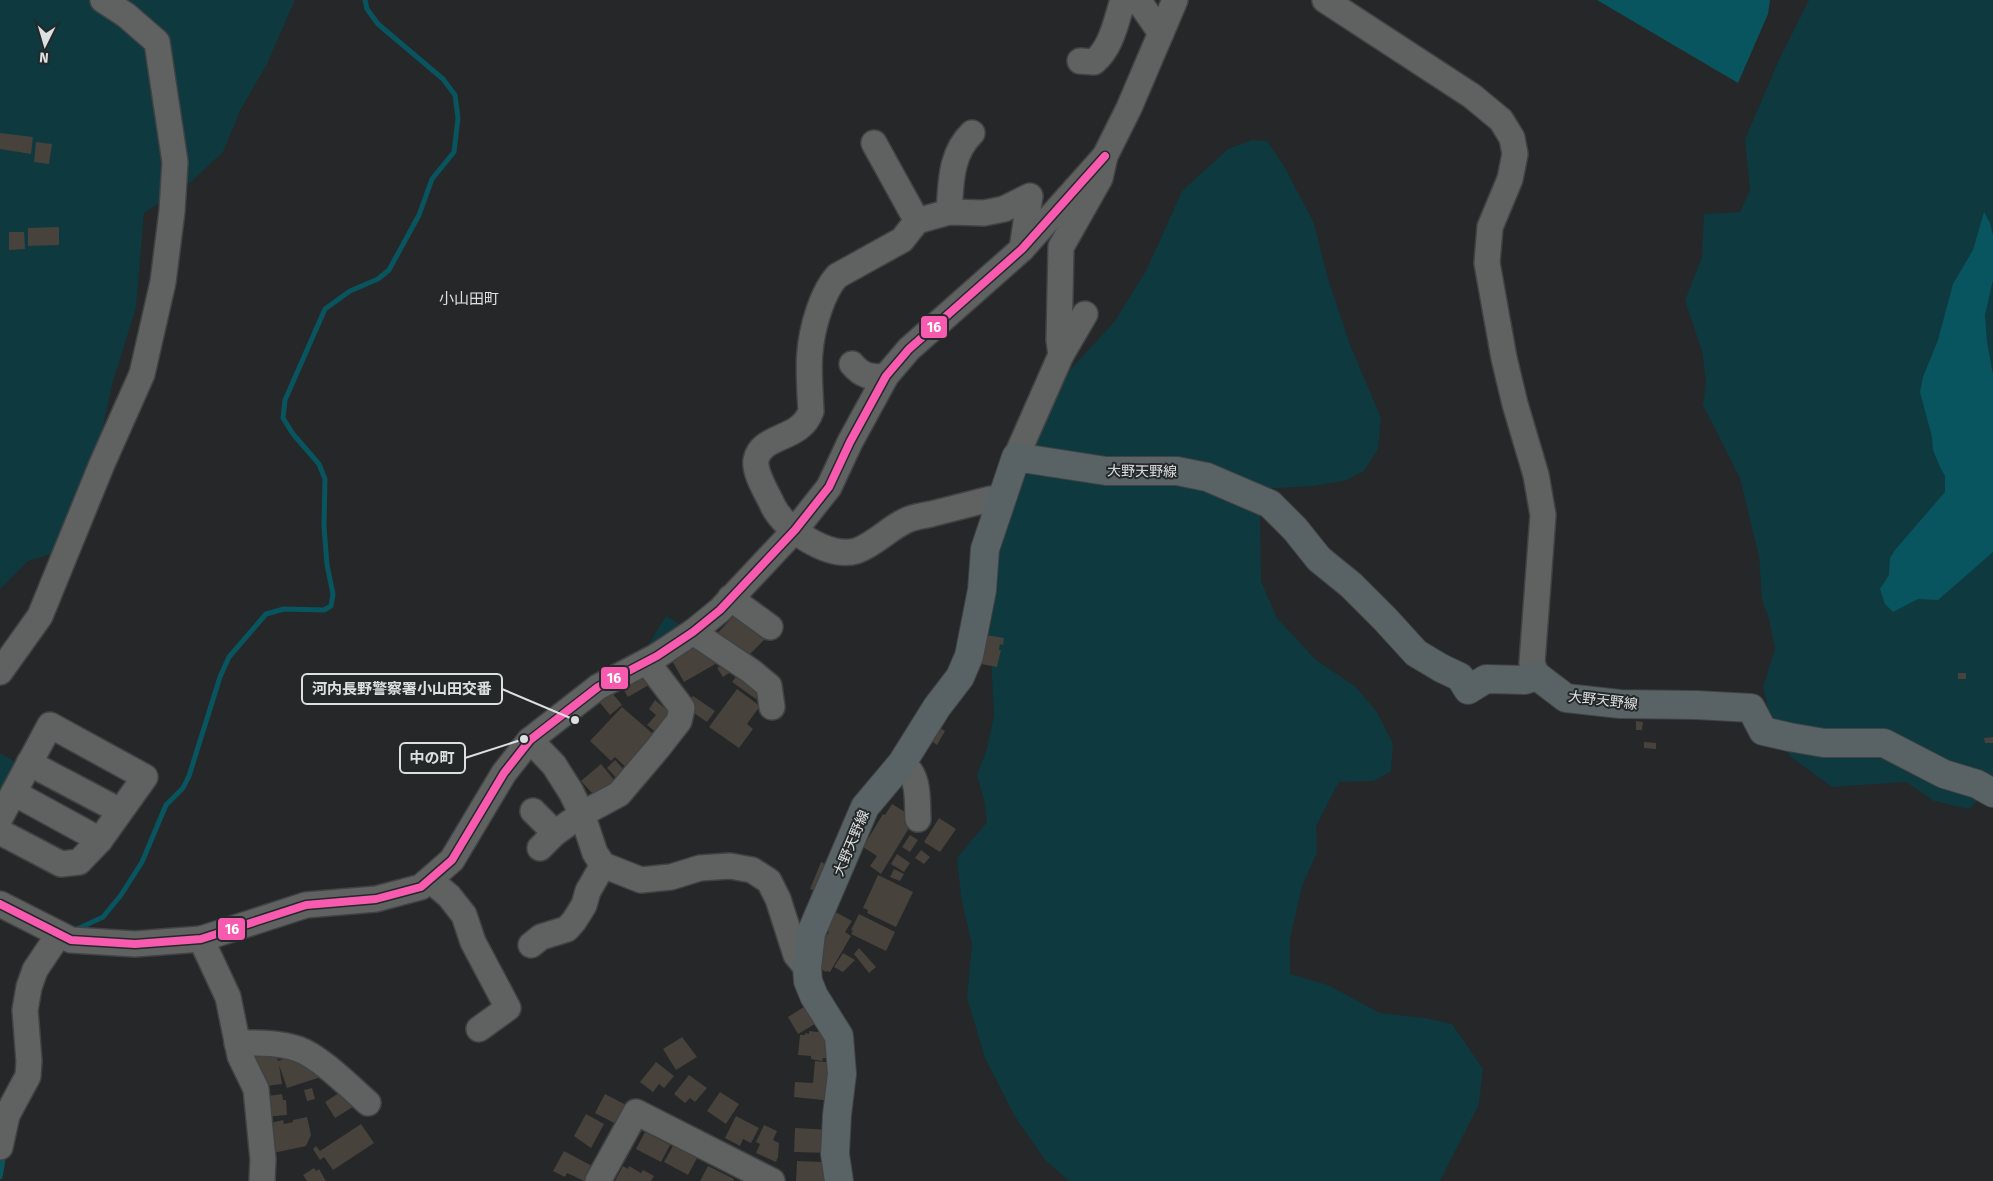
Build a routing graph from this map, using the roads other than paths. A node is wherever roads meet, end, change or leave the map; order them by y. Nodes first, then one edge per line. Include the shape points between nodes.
1 (102, 0) edge
2 (1123, 0) edge
3 (1138, 0) edge
4 (1174, 0) edge
5 (1325, 0) edge
6 (1161, 33) junction
7 (1080, 61) dead end
8 (972, 133) dead end
9 (874, 143) dead end
10 (1105, 156) junction
11 (949, 212) junction
12 (917, 221) junction
13 (1022, 249) junction
14 (1085, 314) dead end
15 (1061, 355) junction
16 (852, 364) dead end
17 (886, 376) junction
18 (1016, 457) junction
19 (1001, 500) junction
20 (795, 530) junction
21 (730, 598) junction
22 (770, 627) dead end
23 (693, 632) junction
24 (647, 662) junction
25 (0, 672) edge
26 (1537, 676) junction
27 (772, 707) dead end
28 (530, 740) junction
29 (29, 763) junction
30 (902, 763) junction
31 (14, 793) junction
32 (1993, 793) edge
33 (120, 811) junction
34 (533, 811) dead end
35 (582, 814) junction
36 (918, 819) dead end
37 (1, 833) edge
38 (100, 840) junction
39 (603, 865) junction
40 (430, 880) junction
41 (0, 904) edge
42 (64, 937) junction
43 (201, 939) junction
44 (531, 945) dead end
45 (807, 968) junction
46 (479, 1029) dead end
47 (237, 1043) junction
48 (368, 1102) dead end
49 (0, 1147) edge
50 (262, 1181) edge
51 (598, 1181) edge
52 (772, 1181) edge
53 (840, 1181) edge

1 - 25 street via 126,15 157,42 175,162 163,282 142,374 129,406 40,616
2 - 7 street via 1101,56 1094,62
3 - 6 street
4 - 6 street
5 - 26 street via 1472,96 1501,120 1512,138 1515,154 1510,179 1490,227 1487,263 1504,358 1536,475 1543,515 1532,663
6 - 10 street
8 - 11 street via 954,161
9 - 12 street
10 - 13 street
10 - 15 street via 1100,178 1061,247 1058,340
11 - 12 street
11 - 13 street via 991,212 1030,196
12 - 20 street via 902,240 830,283 801,356 811,411 809,418 797,430 764,446 756,460 776,512
13 - 17 street via 909,349
14 - 15 street
15 - 18 street
16 - 17 street via 866,376
17 - 20 street via 829,487
18 - 19 main road, 大野天野線
18 - 26 main road, 大野天野線 via 1106,472 1177,471 1207,477 1237,489 1270,504 1319,559 1351,585 1416,653 1460,677 1468,690 1486,679 1525,680
19 - 20 street via 990,499 906,520 856,551 825,549
19 - 30 main road, 大野天野線 via 985,549 982,590 969,656 960,677
20 - 21 street
21 - 22 street
21 - 23 street
23 - 24 street
23 - 27 street via 769,686
24 - 28 street via 598,687
24 - 35 street via 682,708 679,721 619,794
26 - 32 main road, 大野天野線 via 1566,698 1620,704 1751,708 1763,730 1824,743 1884,743 1944,774 1978,784
28 - 35 street via 554,765
28 - 40 street via 504,774 452,860
29 - 31 street
29 - 33 street
29 - 33 street via 50,724 146,777
30 - 36 street via 909,768 917,786
30 - 45 main road, 大野天野線 via 865,807 812,933
31 - 37 street
31 - 38 street
33 - 38 street
34 - 35 street via 547,840
35 - 39 street via 595,853
37 - 38 street via 68,865 79,862
39 - 44 street via 588,891 584,906 567,929 542,937
39 - 45 street via 641,880 671,877 700,868 730,866 752,870 769,880 796,955
40 - 43 street via 421,887 376,899 306,905
40 - 46 street via 464,915 472,942 508,1008
41 - 42 street
42 - 43 street via 135,944
42 - 49 street via 35,970 29,987 25,1010 28,1076 7,1115
43 - 47 street via 228,997
45 - 53 main road, 大野天野線 via 814,996 839,1036 842,1074 835,1154
47 - 48 street via 278,1044 300,1049 321,1062
47 - 50 street via 256,1089
51 - 52 street via 636,1112

